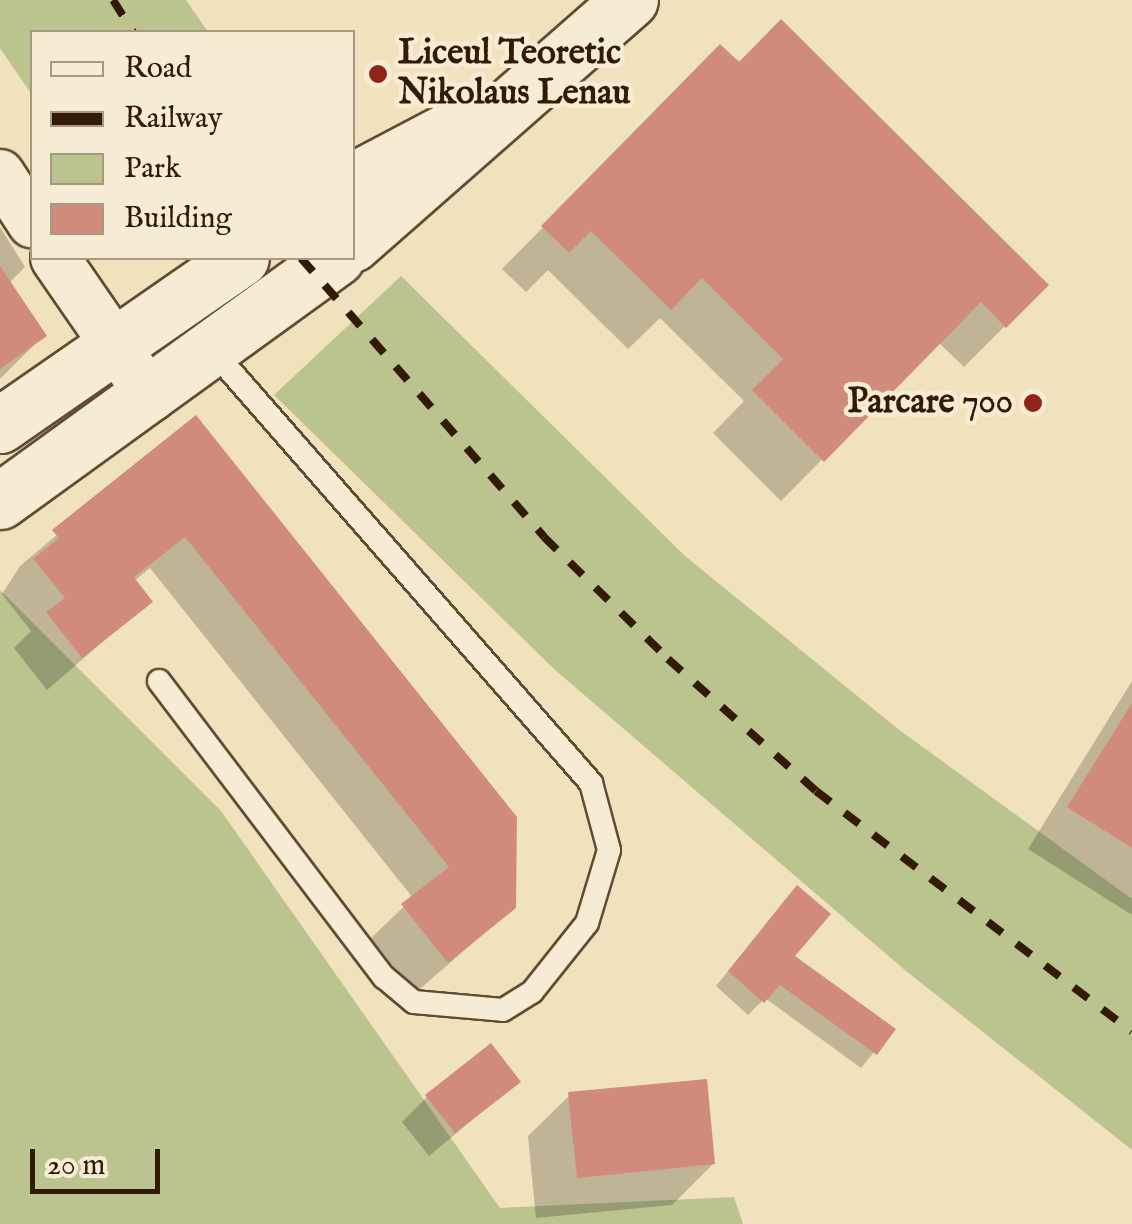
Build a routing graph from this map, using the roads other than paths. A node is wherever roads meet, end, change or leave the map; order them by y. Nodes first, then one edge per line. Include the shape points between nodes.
1 (630, 0) edge
2 (514, 96) junction
3 (0, 174) edge
4 (355, 179) edge
5 (30, 220) edge
6 (355, 242) edge
7 (56, 260) edge
8 (239, 260) edge
9 (333, 260) edge
10 (114, 347) junction
11 (213, 351) junction
12 (151, 397) junction
13 (0, 425) edge
14 (0, 501) edge
15 (159, 681) dead end

1 - 2 main road
2 - 4 main road
2 - 6 main road via 427,186
3 - 5 street
7 - 10 street
8 - 10 main road
9 - 11 main road
10 - 12 street
10 - 13 main road
11 - 12 main road
11 - 15 lane via 591,783 610,850 586,923 532,992 503,1010 414,1002 384,978
12 - 14 main road

